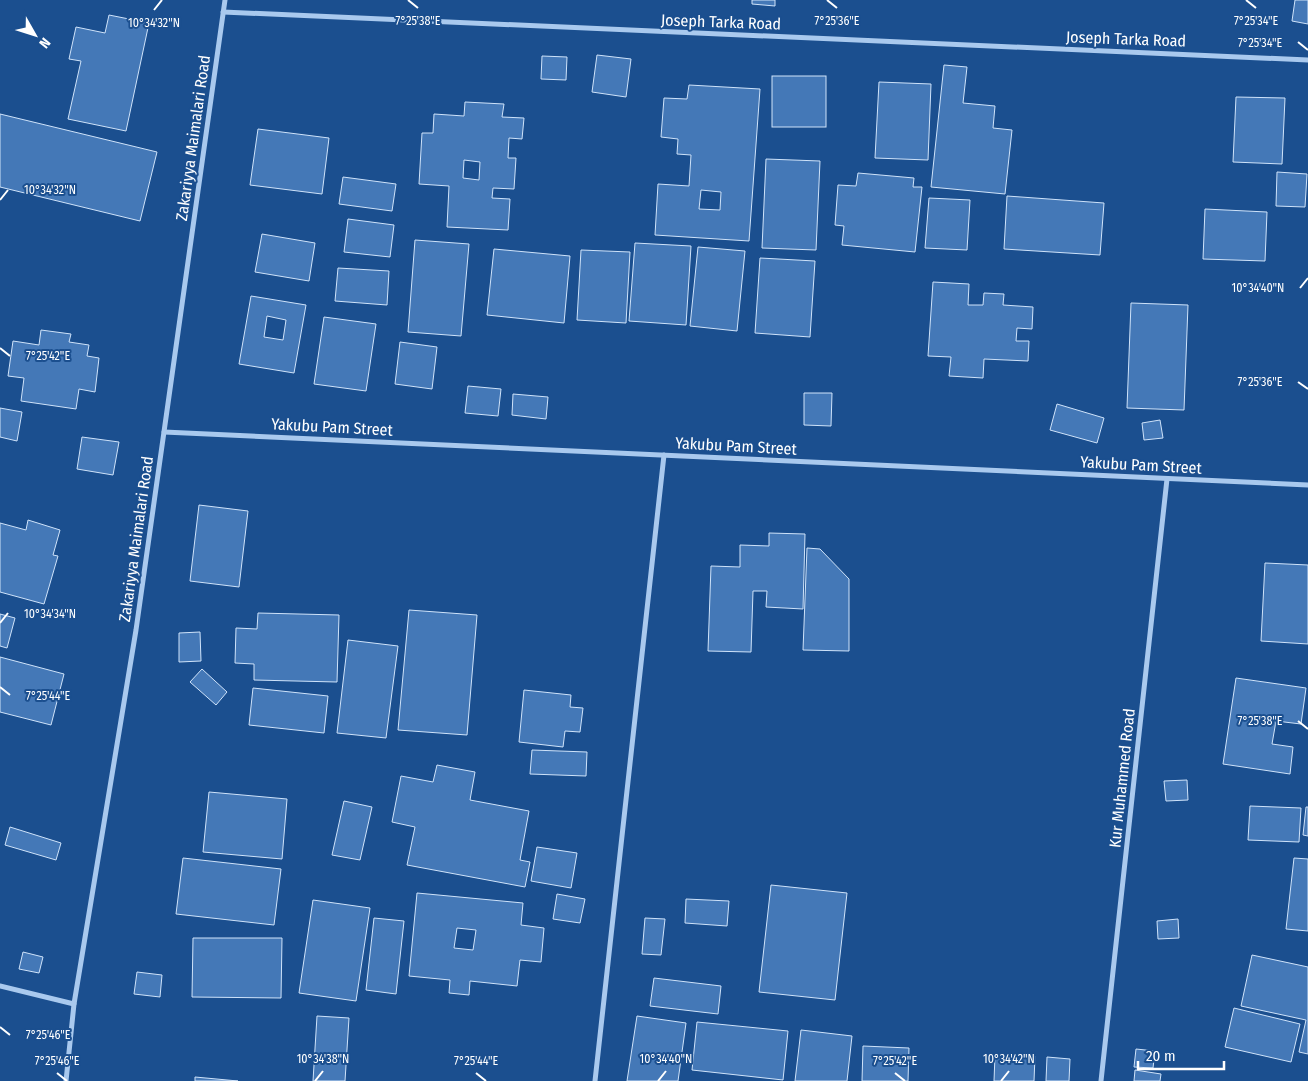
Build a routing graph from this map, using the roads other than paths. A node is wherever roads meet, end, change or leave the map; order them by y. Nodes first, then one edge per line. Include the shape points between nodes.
1 (225, 0) edge
2 (223, 12) junction
3 (1308, 60) edge
4 (164, 432) junction
5 (664, 455) junction
6 (1167, 479) junction
7 (1308, 485) edge
8 (0, 986) edge
9 (74, 1004) junction
10 (66, 1081) edge
11 (595, 1081) edge
12 (1101, 1081) edge

1 - 2 street, Zakariyya Maimalari Road
2 - 3 street, Joseph Tarka Road
2 - 4 street, Zakariyya Maimalari Road
4 - 5 street, Yakubu Pam Street
4 - 9 street, Zakariyya Maimalari Road via 136,630
5 - 6 street, Yakubu Pam Street
5 - 11 street
6 - 7 street, Yakubu Pam Street
6 - 12 street, Kur Muhammed Road
8 - 9 street
9 - 10 street, Zakariyya Maimalari Road

